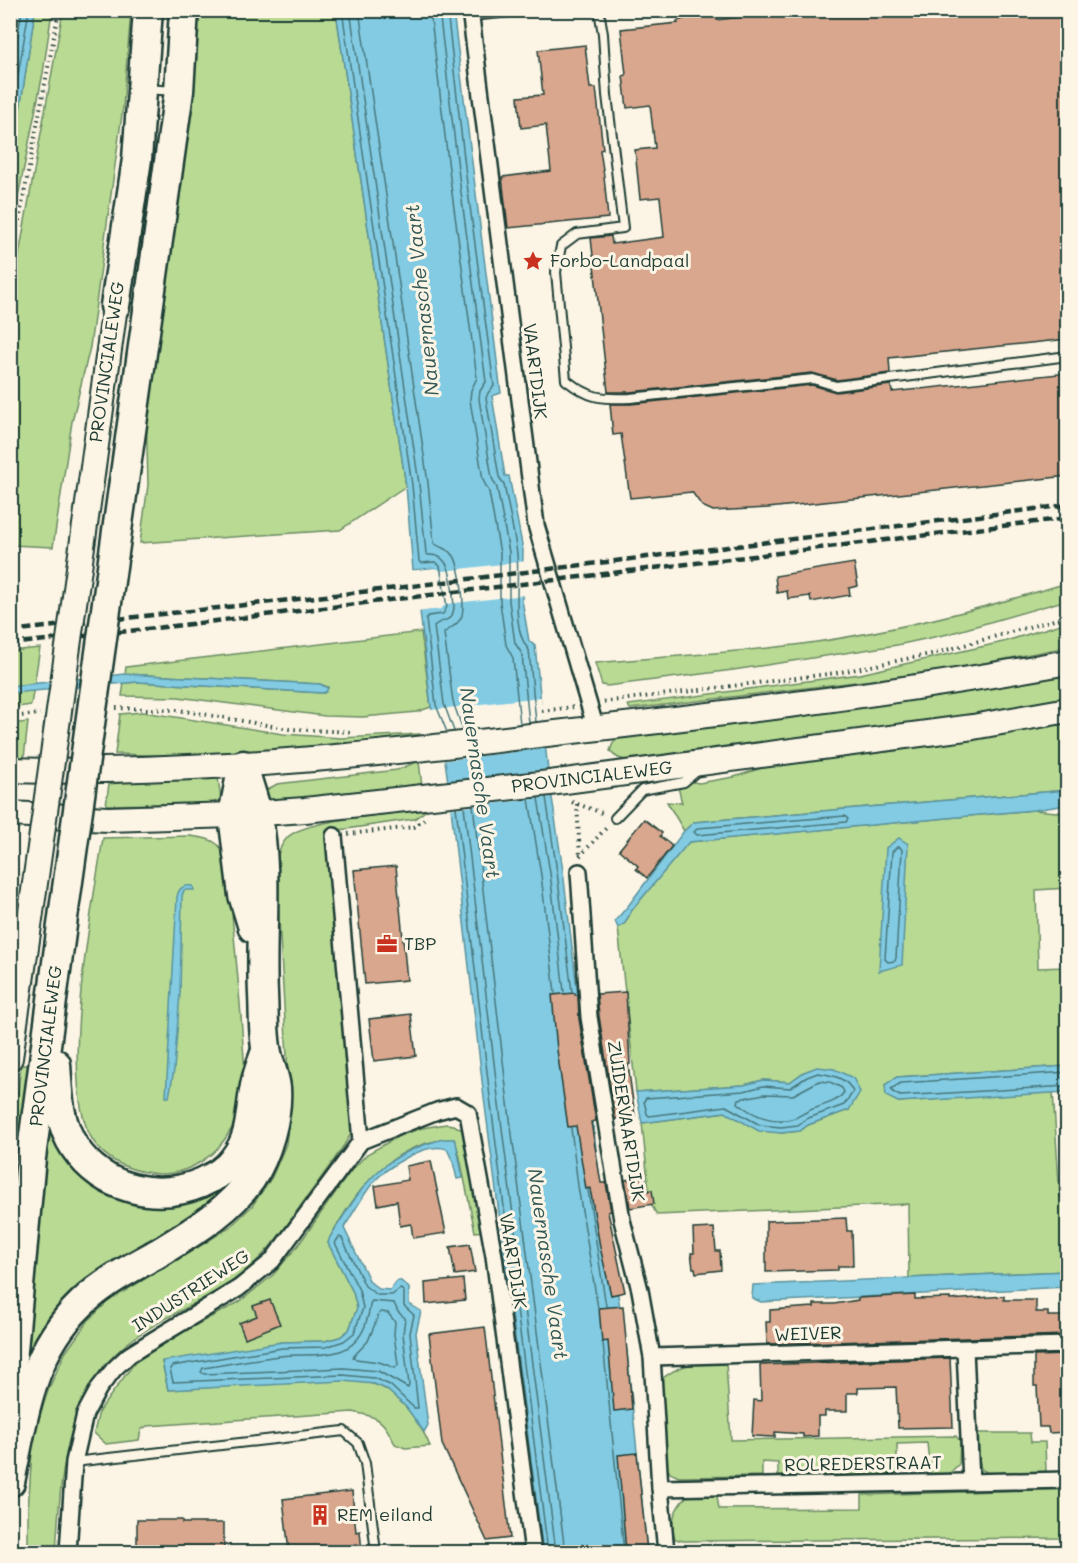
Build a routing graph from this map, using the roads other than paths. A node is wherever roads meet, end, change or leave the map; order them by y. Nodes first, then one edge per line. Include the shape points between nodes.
1 (148, 10) edge
2 (184, 10) edge
3 (532, 10) edge
4 (599, 10) edge
5 (503, 12) edge
6 (470, 13) edge
7 (142, 88) junction
8 (179, 91) junction
9 (114, 306) joint
10 (1068, 356) edge
11 (1068, 662) edge
12 (1068, 710) edge
13 (596, 729) junction
14 (707, 762) junction
15 (243, 765) junction
16 (10, 770) edge
17 (10, 814) edge
18 (245, 814) junction
19 (615, 818) road end
20 (334, 836) road end
21 (579, 864) road end
22 (52, 1005) junction
23 (14, 1016) edge
24 (266, 1051) junction
25 (10, 1058) edge
26 (361, 1141) junction
27 (1068, 1345) edge
28 (964, 1349) junction
29 (652, 1357) junction
30 (10, 1382) edge
31 (74, 1462) junction
32 (1068, 1480) edge
33 (10, 1482) edge
34 (971, 1482) junction
35 (660, 1488) junction
36 (68, 1552) edge
37 (375, 1552) edge
38 (532, 1552) edge
39 (666, 1552) edge

1 - 7 highway, PROVINCIALEWEG
2 - 8 highway, PROVINCIALEWEG
3 - 5 lane
4 - 10 lane via 623,228 577,234 561,246 556,272 566,380 580,391 602,399 813,379 836,386
5 - 6 lane
6 - 13 street, VAARTDIJK via 536,525
7 - 8 lane
7 - 9 highway, PROVINCIALEWEG via 137,159
8 - 22 highway, PROVINCIALEWEG, bridge
9 - 23 main road, PROVINCIALEWEG, bridge
11 - 13 main road via 930,686
12 - 14 main road, PROVINCIALEWEG via 973,727
13 - 15 main road via 544,723 435,747
14 - 18 main road, PROVINCIALEWEG via 550,783 435,806
14 - 19 lane via 684,782 642,790
15 - 16 main road via 76,772
15 - 18 highway
17 - 18 main road, PROVINCIALEWEG via 108,819
18 - 24 highway via 263,887 261,957
20 - 26 street
21 - 29 street, ZUIDERVAARTDIJK via 589,1017 622,1220
22 - 24 highway via 59,1106 66,1130 75,1148 93,1168 112,1182 134,1190 188,1188 216,1176 232,1162 249,1131 255,1086
22 - 30 highway, PROVINCIALEWEG via 30,1169
23 - 25 main road, PROVINCIALEWEG
24 - 33 highway via 276,1087 271,1136 251,1178 212,1220 106,1283 64,1323 35,1373
26 - 31 street, INDUSTRIEWEG via 272,1261 239,1288 129,1355 114,1369 85,1414
26 - 38 street, VAARTDIJK via 456,1106 468,1113 494,1256
27 - 28 street, WEIVER
28 - 29 street, WEIVER
28 - 34 street
29 - 35 street, ZUIDERVAARTDIJK
31 - 36 street, INDUSTRIEWEG
31 - 37 lane via 344,1431 358,1443 365,1463
32 - 34 street, ROLREDERSTRAAT
34 - 35 street, ROLREDERSTRAAT
35 - 39 street, ZUIDERVAARTDIJK

